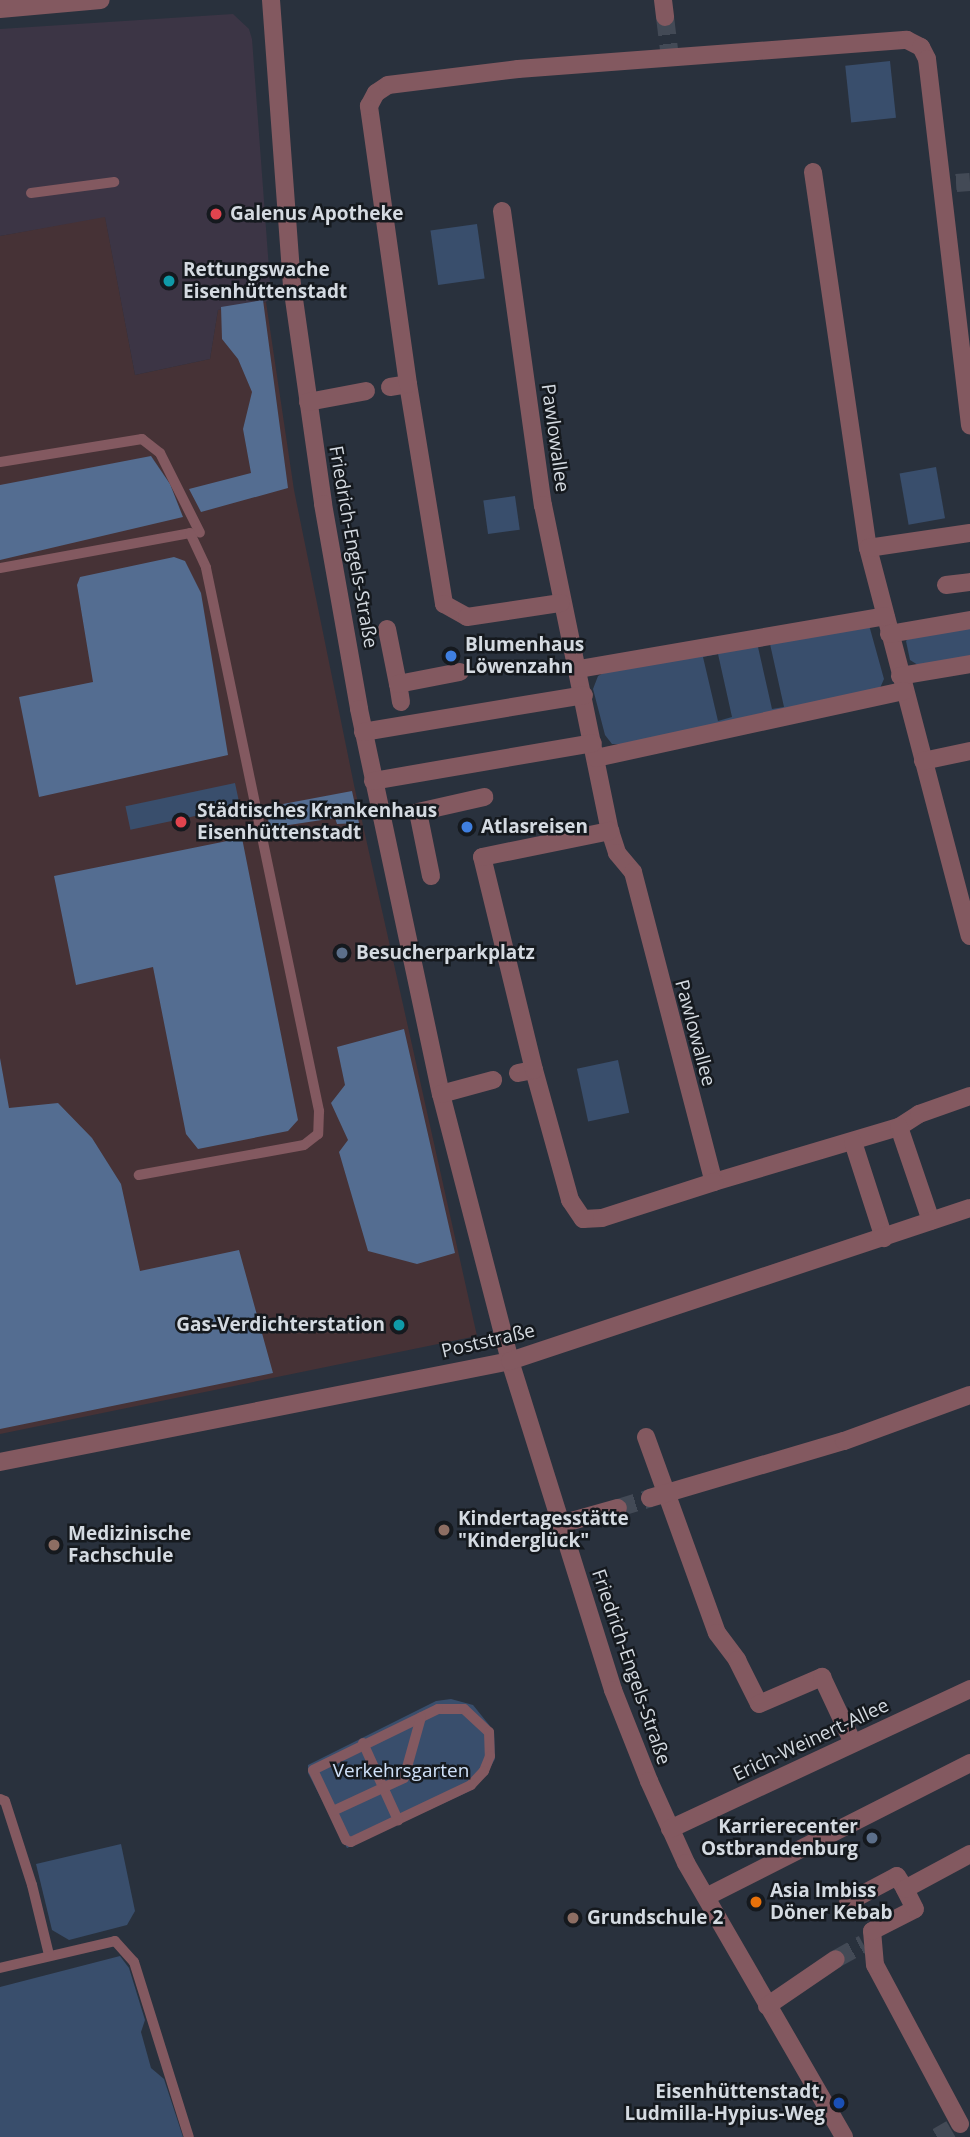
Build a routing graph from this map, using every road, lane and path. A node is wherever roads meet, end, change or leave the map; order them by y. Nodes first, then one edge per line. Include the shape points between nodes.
1 (101, 0) edge
2 (271, 0) edge
3 (0, 9) edge
4 (813, 172) dead end
5 (114, 182) dead end
6 (32, 193) dead end
7 (502, 211) dead end
8 (366, 391) dead end
9 (308, 402) junction
10 (970, 425) edge
11 (0, 462) edge
12 (200, 533) dead end
13 (970, 533) edge
14 (868, 548) junction
15 (0, 568) edge
16 (970, 582) edge
17 (946, 585) dead end
18 (561, 603) junction
19 (970, 620) edge
20 (887, 625) junction
21 (387, 629) dead end
22 (970, 664) edge
23 (579, 669) junction
24 (460, 672) dead end
25 (902, 683) junction
26 (584, 695) junction
27 (363, 732) junction
28 (595, 750) junction
29 (970, 751) edge
30 (923, 761) junction
31 (373, 781) junction
32 (484, 797) dead end
33 (610, 831) junction
34 (431, 876) dead end
35 (970, 936) edge
36 (493, 1080) dead end
37 (441, 1094) junction
38 (970, 1096) edge
39 (899, 1127) junction
40 (853, 1142) junction
41 (139, 1175) dead end
42 (714, 1182) junction
43 (970, 1208) edge
44 (931, 1221) junction
45 (884, 1238) junction
46 (510, 1361) junction
47 (970, 1395) edge
48 (646, 1437) dead end
49 (0, 1462) edge
50 (657, 1496) junction
51 (618, 1508) tunnel mouth
52 (561, 1524) junction
53 (970, 1689) edge
54 (421, 1717) junction
55 (363, 1744) junction
56 (853, 1744) junction
57 (970, 1763) edge
58 (383, 1787) junction
59 (0, 1798) edge
60 (333, 1811) junction
61 (398, 1820) junction
62 (670, 1829) junction
63 (970, 1854) edge
64 (905, 1889) junction
65 (708, 1896) junction
66 (848, 1902) dead end
67 (49, 1955) junction
68 (836, 1959) tunnel mouth
69 (0, 1968) edge
70 (768, 2006) junction
71 (959, 2130) edge
72 (189, 2137) edge
73 (844, 2137) edge

1 - 3 street
2 - 9 street, Friedrich-Engels-Straße via 284,210
4 - 14 street
5 - 6 lane
7 - 18 street, Pawlowallee
8 - 9 street
9 - 27 street, Friedrich-Engels-Straße
10 - 18 street via 947,183 929,69 921,47 893,40 669,54 403,80 376,93 369,107 370,122 399,385 444,604 467,617
11 - 12 lane via 142,439 160,453
13 - 14 street
14 - 20 street
15 - 41 lane via 190,533 206,568 319,1111 318,1135 303,1145
16 - 17 street
18 - 23 street, Pawlowallee
19 - 20 street
20 - 23 street
20 - 25 street
21 - 24 street via 399,693
22 - 25 street
23 - 26 street, Pawlowallee
25 - 28 street
25 - 30 street
26 - 27 street
26 - 28 street, Pawlowallee
27 - 31 street, Friedrich-Engels-Straße
28 - 31 street
28 - 33 street, Pawlowallee
29 - 30 street
30 - 35 street
31 - 37 street, Friedrich-Engels-Straße
32 - 34 street via 418,812
33 - 42 street, Pawlowallee via 617,853 633,872
33 - 42 street via 482,857 526,1072 570,1200 583,1219 602,1219
36 - 37 street
37 - 46 street, Friedrich-Engels-Straße
38 - 39 street via 919,1114
39 - 40 street
39 - 44 street
40 - 42 street
40 - 45 street
43 - 44 street, Poststraße
44 - 45 street, Poststraße
45 - 46 street, Poststraße
46 - 49 street, Poststraße
46 - 52 street, Friedrich-Engels-Straße
47 - 50 street via 844,1441
48 - 50 street
50 - 56 street via 717,1633 759,1704 822,1677
51 - 52 street
52 - 62 street, Friedrich-Engels-Straße via 613,1690
53 - 56 street, Erich-Weinert-Allee
54 - 55 lane
54 - 58 lane via 410,1768 404,1778
54 - 61 lane via 452,1707 474,1714 489,1732 490,1756 471,1785
55 - 58 lane
55 - 60 lane via 313,1770
56 - 62 street, Erich-Weinert-Allee
57 - 65 street
58 - 60 lane
58 - 61 lane
59 - 67 lane via 5,1801 32,1885
60 - 61 lane via 351,1842
62 - 65 street, Friedrich-Engels-Straße
63 - 64 street
64 - 66 street via 897,1876
64 - 71 street via 915,1909 873,1931 868,1941 875,1965
65 - 70 street, Friedrich-Engels-Straße
67 - 69 lane
67 - 72 lane via 115,1941 134,1962
68 - 70 street
70 - 73 street, Friedrich-Engels-Straße

